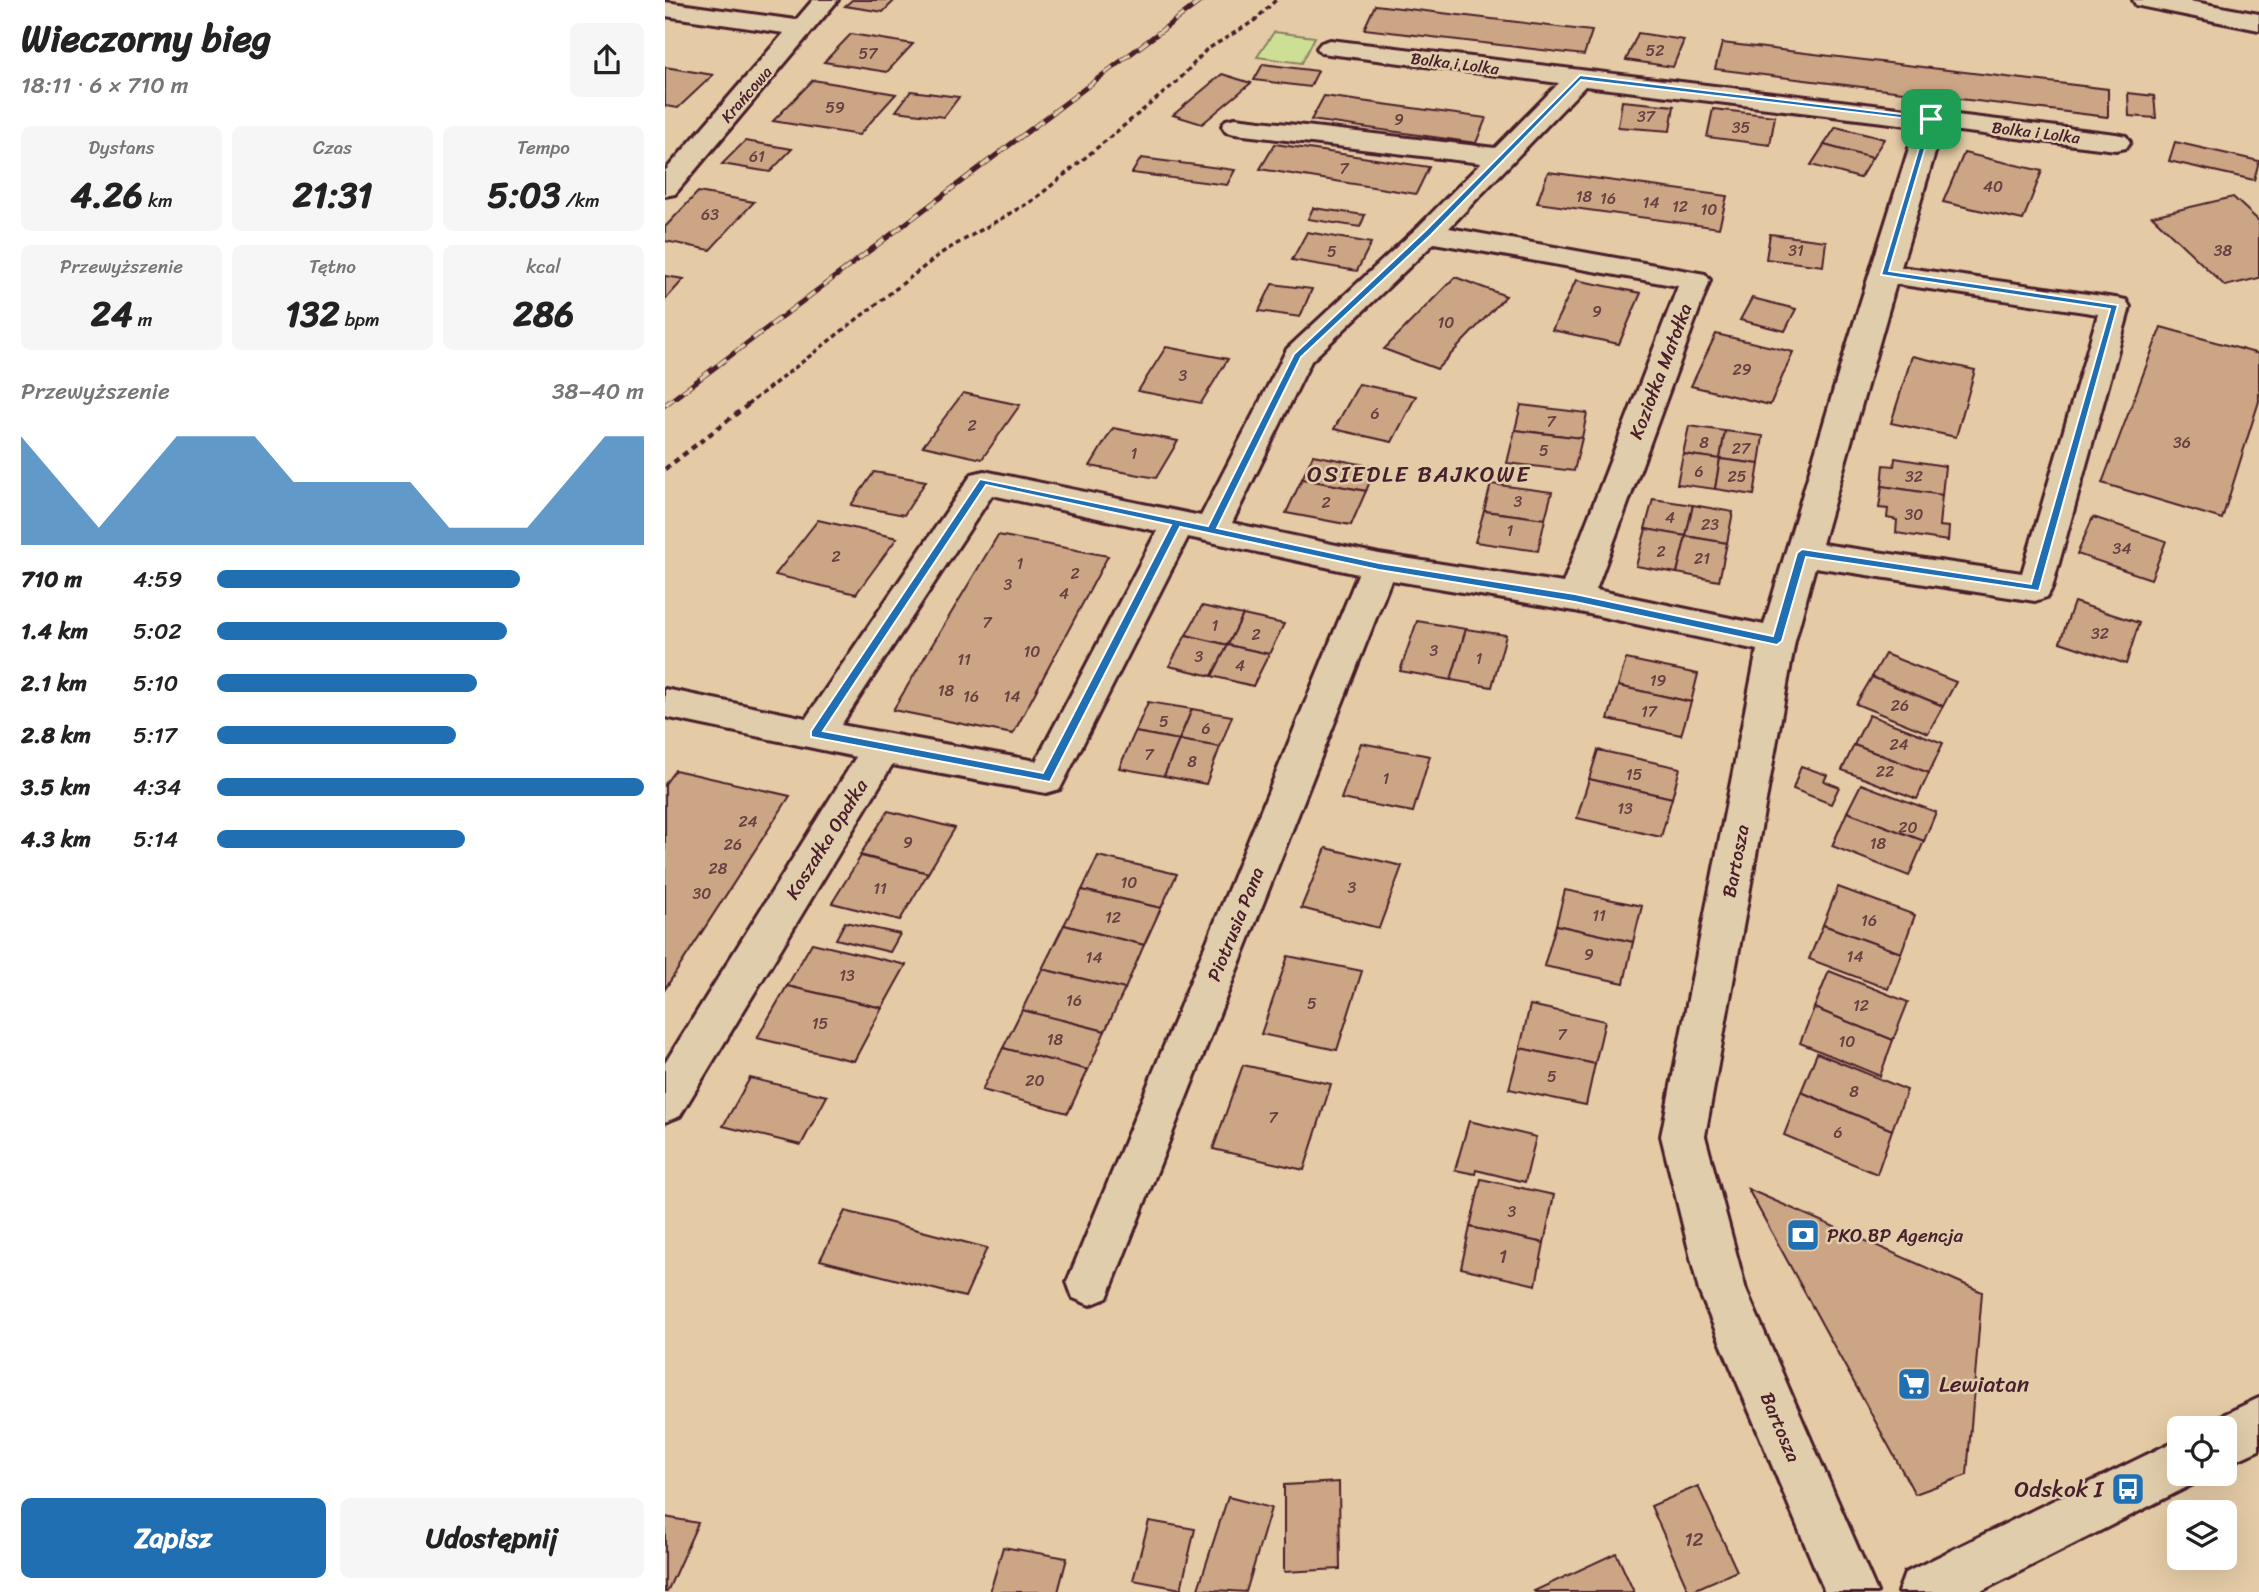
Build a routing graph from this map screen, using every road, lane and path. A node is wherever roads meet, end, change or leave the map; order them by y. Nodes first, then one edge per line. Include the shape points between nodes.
1 (826, 0) edge
2 (1276, 0) edge
3 (2145, 0) edge
4 (665, 9) edge
5 (2259, 22) edge
6 (802, 28) junction
7 (1330, 48) dead end
8 (1580, 78) junction
9 (1931, 119) junction
10 (1235, 126) dead end
11 (2116, 142) dead end
12 (1499, 157) junction
13 (665, 188) edge
14 (1428, 233) junction
15 (1884, 273) junction
16 (665, 469) edge
17 (1194, 527) junction
18 (1802, 553) junction
19 (1379, 566) junction
20 (1575, 598) junction
21 (1777, 641) junction
22 (665, 703) edge
23 (815, 734) junction
24 (882, 748) junction
25 (665, 1102) edge
26 (1090, 1282) dead end
27 (2259, 1423) edge
28 (2237, 1434) edge
29 (2167, 1470) edge
30 (1851, 1592) edge
31 (1924, 1592) edge

1 - 6 street, Krańcowa
2 - 16 path via 1254,21 1206,50 1178,81 1035,199 943,252
3 - 5 street
4 - 6 street
6 - 13 street, Krańcowa
7 - 8 street, Bolka i Lolka
8 - 9 street, Bolka i Lolka
8 - 12 street
9 - 11 street, Bolka i Lolka
9 - 15 street, Bartosza
10 - 12 street
12 - 14 street
14 - 17 street via 1297,356
14 - 20 street, Koziołka Matołka via 1695,279
15 - 18 street, Bartosza
15 - 18 street via 2115,307 2035,588
17 - 19 street
17 - 23 street via 984,482
17 - 24 street via 1047,778
18 - 21 street, Bartosza
19 - 20 street
19 - 26 street, Piotrusia Pana
20 - 21 street
21 - 30 street, Bartosza via 1683,1136 1723,1292
22 - 23 street
23 - 24 street
24 - 25 street, Koszałka Opałka
27 - 28 street
29 - 31 street

